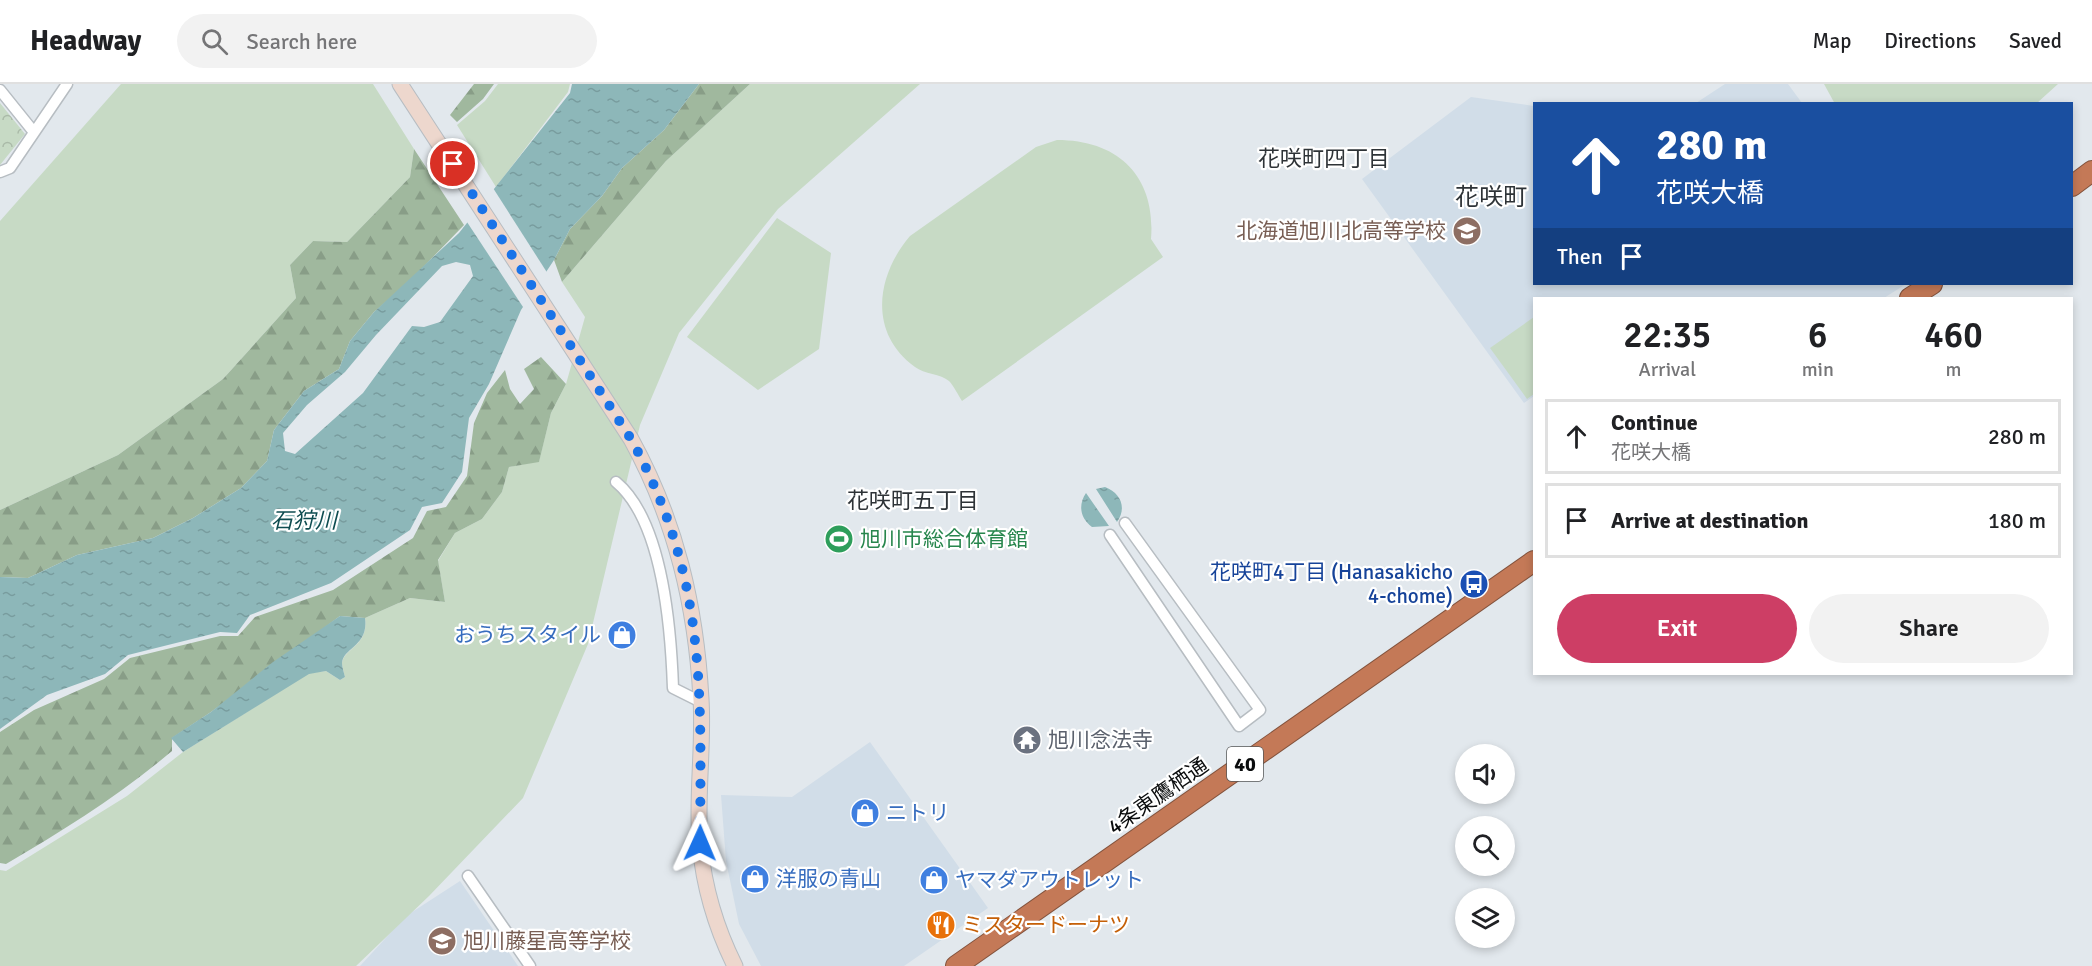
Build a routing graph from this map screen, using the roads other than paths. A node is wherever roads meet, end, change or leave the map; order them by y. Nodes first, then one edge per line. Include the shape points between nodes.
1 (67, 84) edge
2 (400, 84) edge
3 (0, 90) edge
4 (33, 131) junction
5 (2092, 171) edge
6 (0, 172) edge
7 (2073, 185) edge
8 (1930, 285) edge
9 (1912, 297) edge
10 (616, 482) dead end
11 (1125, 523) dead end
12 (1110, 535) dead end
13 (1533, 562) edge
14 (701, 702) junction
15 (468, 876) dead end
16 (530, 966) edge
17 (735, 966) edge
18 (956, 966) edge

1 - 4 street
2 - 14 street via 609,404 651,476 686,580
3 - 4 street
4 - 6 street via 10,168
5 - 7 highway
8 - 9 highway
10 - 14 street via 639,509 661,573 671,630 673,688
11 - 12 street via 1260,710 1239,726
13 - 18 highway, 4条東鷹栖通 / 40
14 - 17 street via 700,843 705,882 712,912
15 - 16 street

